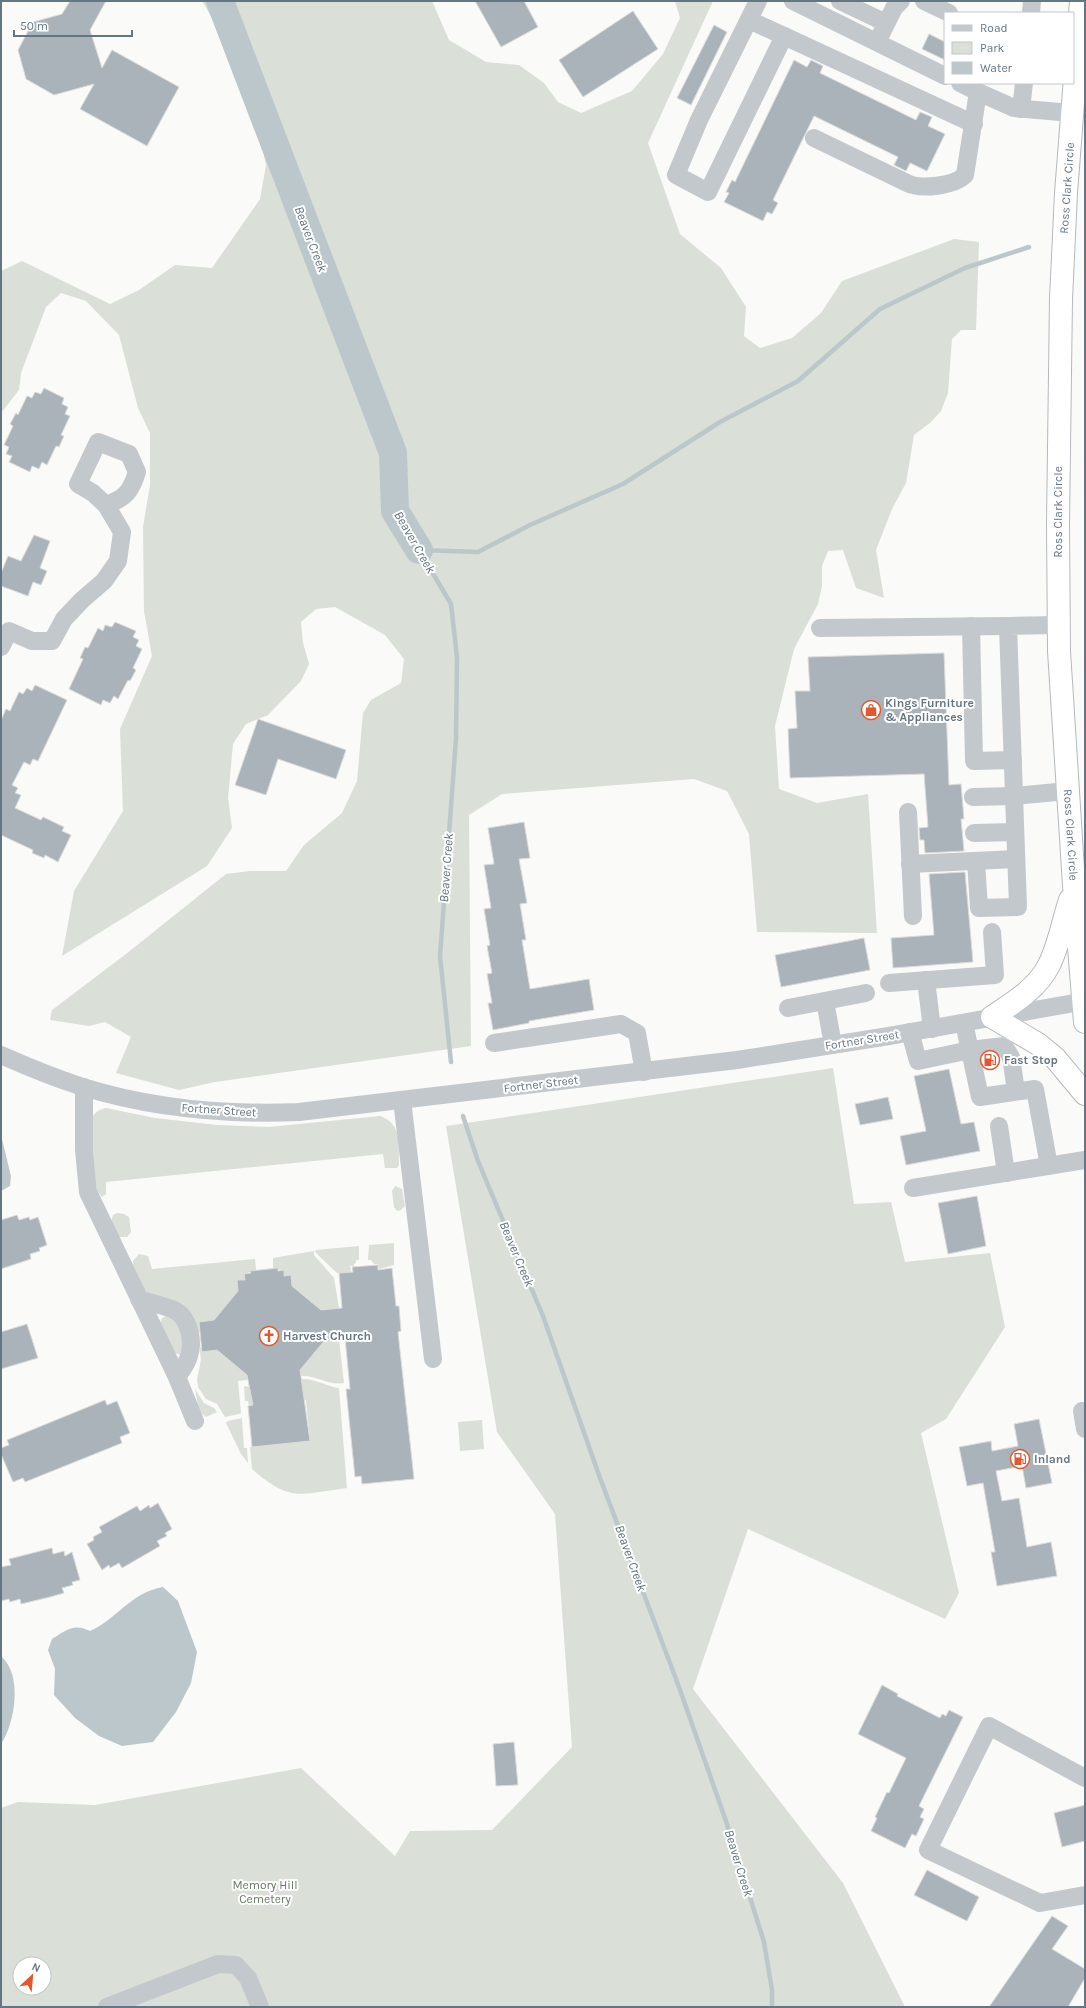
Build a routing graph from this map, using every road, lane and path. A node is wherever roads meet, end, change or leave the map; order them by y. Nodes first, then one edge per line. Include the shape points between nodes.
1 (758, 1) edge
2 (793, 1) edge
3 (840, 1) edge
4 (901, 1) edge
5 (924, 1) edge
6 (1032, 1) edge
7 (1082, 1) edge
8 (947, 12) edge
9 (1031, 12) edge
10 (749, 20) junction
11 (886, 23) junction
12 (784, 36) junction
13 (1079, 36) edge
14 (876, 42) junction
15 (944, 76) edge
16 (962, 84) edge
17 (1024, 84) edge
18 (978, 92) junction
19 (1021, 110) junction
20 (1072, 113) junction
21 (974, 124) junction
22 (814, 138) dead end
23 (106, 505) dead end
24 (1058, 625) junction
25 (971, 626) junction
26 (1008, 626) junction
27 (820, 628) dead end
28 (1, 647) edge
29 (1013, 760) junction
30 (1068, 791) junction
31 (1014, 796) junction
32 (973, 797) dead end
33 (908, 812) dead end
34 (1015, 832) junction
35 (974, 833) dead end
36 (1016, 859) junction
37 (976, 861) junction
38 (910, 864) junction
39 (1074, 885) junction
40 (912, 916) dead end
41 (992, 932) dead end
42 (926, 980) junction
43 (889, 983) dead end
44 (866, 993) dead end
45 (825, 1001) junction
46 (788, 1008) dead end
47 (1084, 1008) edge
48 (992, 1018) junction
49 (964, 1023) junction
50 (932, 1029) junction
51 (910, 1032) junction
52 (494, 1044) dead end
53 (833, 1045) junction
54 (970, 1050) junction
55 (1, 1055) edge
56 (644, 1072) junction
57 (84, 1087) junction
58 (1016, 1091) junction
59 (1085, 1094) edge
60 (402, 1100) junction
61 (1000, 1126) dead end
62 (1085, 1160) edge
63 (1049, 1166) junction
64 (1006, 1173) junction
65 (913, 1188) dead end
66 (139, 1299) junction
67 (433, 1359) dead end
68 (177, 1377) junction
69 (1082, 1411) dead end
70 (195, 1421) dead end
71 (1085, 1429) edge
72 (1085, 1778) edge
73 (1085, 1894) edge
74 (107, 2007) edge
75 (260, 2007) edge

1 - 10 street
2 - 14 street
3 - 11 street
4 - 11 street
5 - 8 street
6 - 9 street
7 - 13 highway, Ross Clark Circle
10 - 12 street
10 - 12 street via 699,120 676,176 708,192
11 - 14 street
12 - 21 street
13 - 20 highway, Ross Clark Circle
14 - 15 street
16 - 18 street
17 - 19 street
18 - 19 street
18 - 21 street
19 - 20 street
20 - 24 highway, Ross Clark Circle via 1061,298
21 - 22 street via 966,175 953,182 920,187
23 - 28 street via 122,532 118,561 104,581 64,619 52,641 32,641 9,631
24 - 26 street
24 - 30 highway, Ross Clark Circle
25 - 26 street
25 - 27 street
25 - 29 street via 974,761
26 - 29 street
29 - 31 street
30 - 31 street
30 - 39 highway, Ross Clark Circle
31 - 32 street
31 - 34 street
33 - 38 street
34 - 35 street
34 - 36 street
36 - 37 street
36 - 37 street via 1018,907 979,908
37 - 38 street
38 - 40 street
39 - 47 highway, Ross Clark Circle
39 - 48 highway via 1049,965 1039,980 1024,994
41 - 42 street via 995,975
42 - 43 street
42 - 50 street
44 - 45 street
45 - 46 street
45 - 53 street
47 - 48 street, Fortner Street
48 - 49 street, Fortner Street
48 - 59 highway via 1038,1044 1055,1058
49 - 50 street, Fortner Street
49 - 54 street
50 - 51 street, Fortner Street
51 - 53 street, Fortner Street
51 - 54 street via 918,1061
52 - 56 street via 621,1024 637,1033
53 - 56 street, Fortner Street
54 - 58 street via 1004,1046 1011,1057
54 - 58 street via 980,1097
55 - 57 street, Fortner Street via 47,1075
56 - 60 street, Fortner Street
57 - 60 street, Fortner Street via 162,1106 229,1113 299,1112
57 - 66 street via 84,1150 88,1192
58 - 63 street via 1035,1090
60 - 67 street
61 - 64 street
62 - 63 street
63 - 64 street
64 - 65 street
66 - 68 street
66 - 68 street via 174,1310 183,1316 188,1325 190,1355
68 - 70 street
69 - 71 street
72 - 73 street via 989,1726 928,1850 1040,1903
74 - 75 street via 218,1964 236,1965 248,1978

